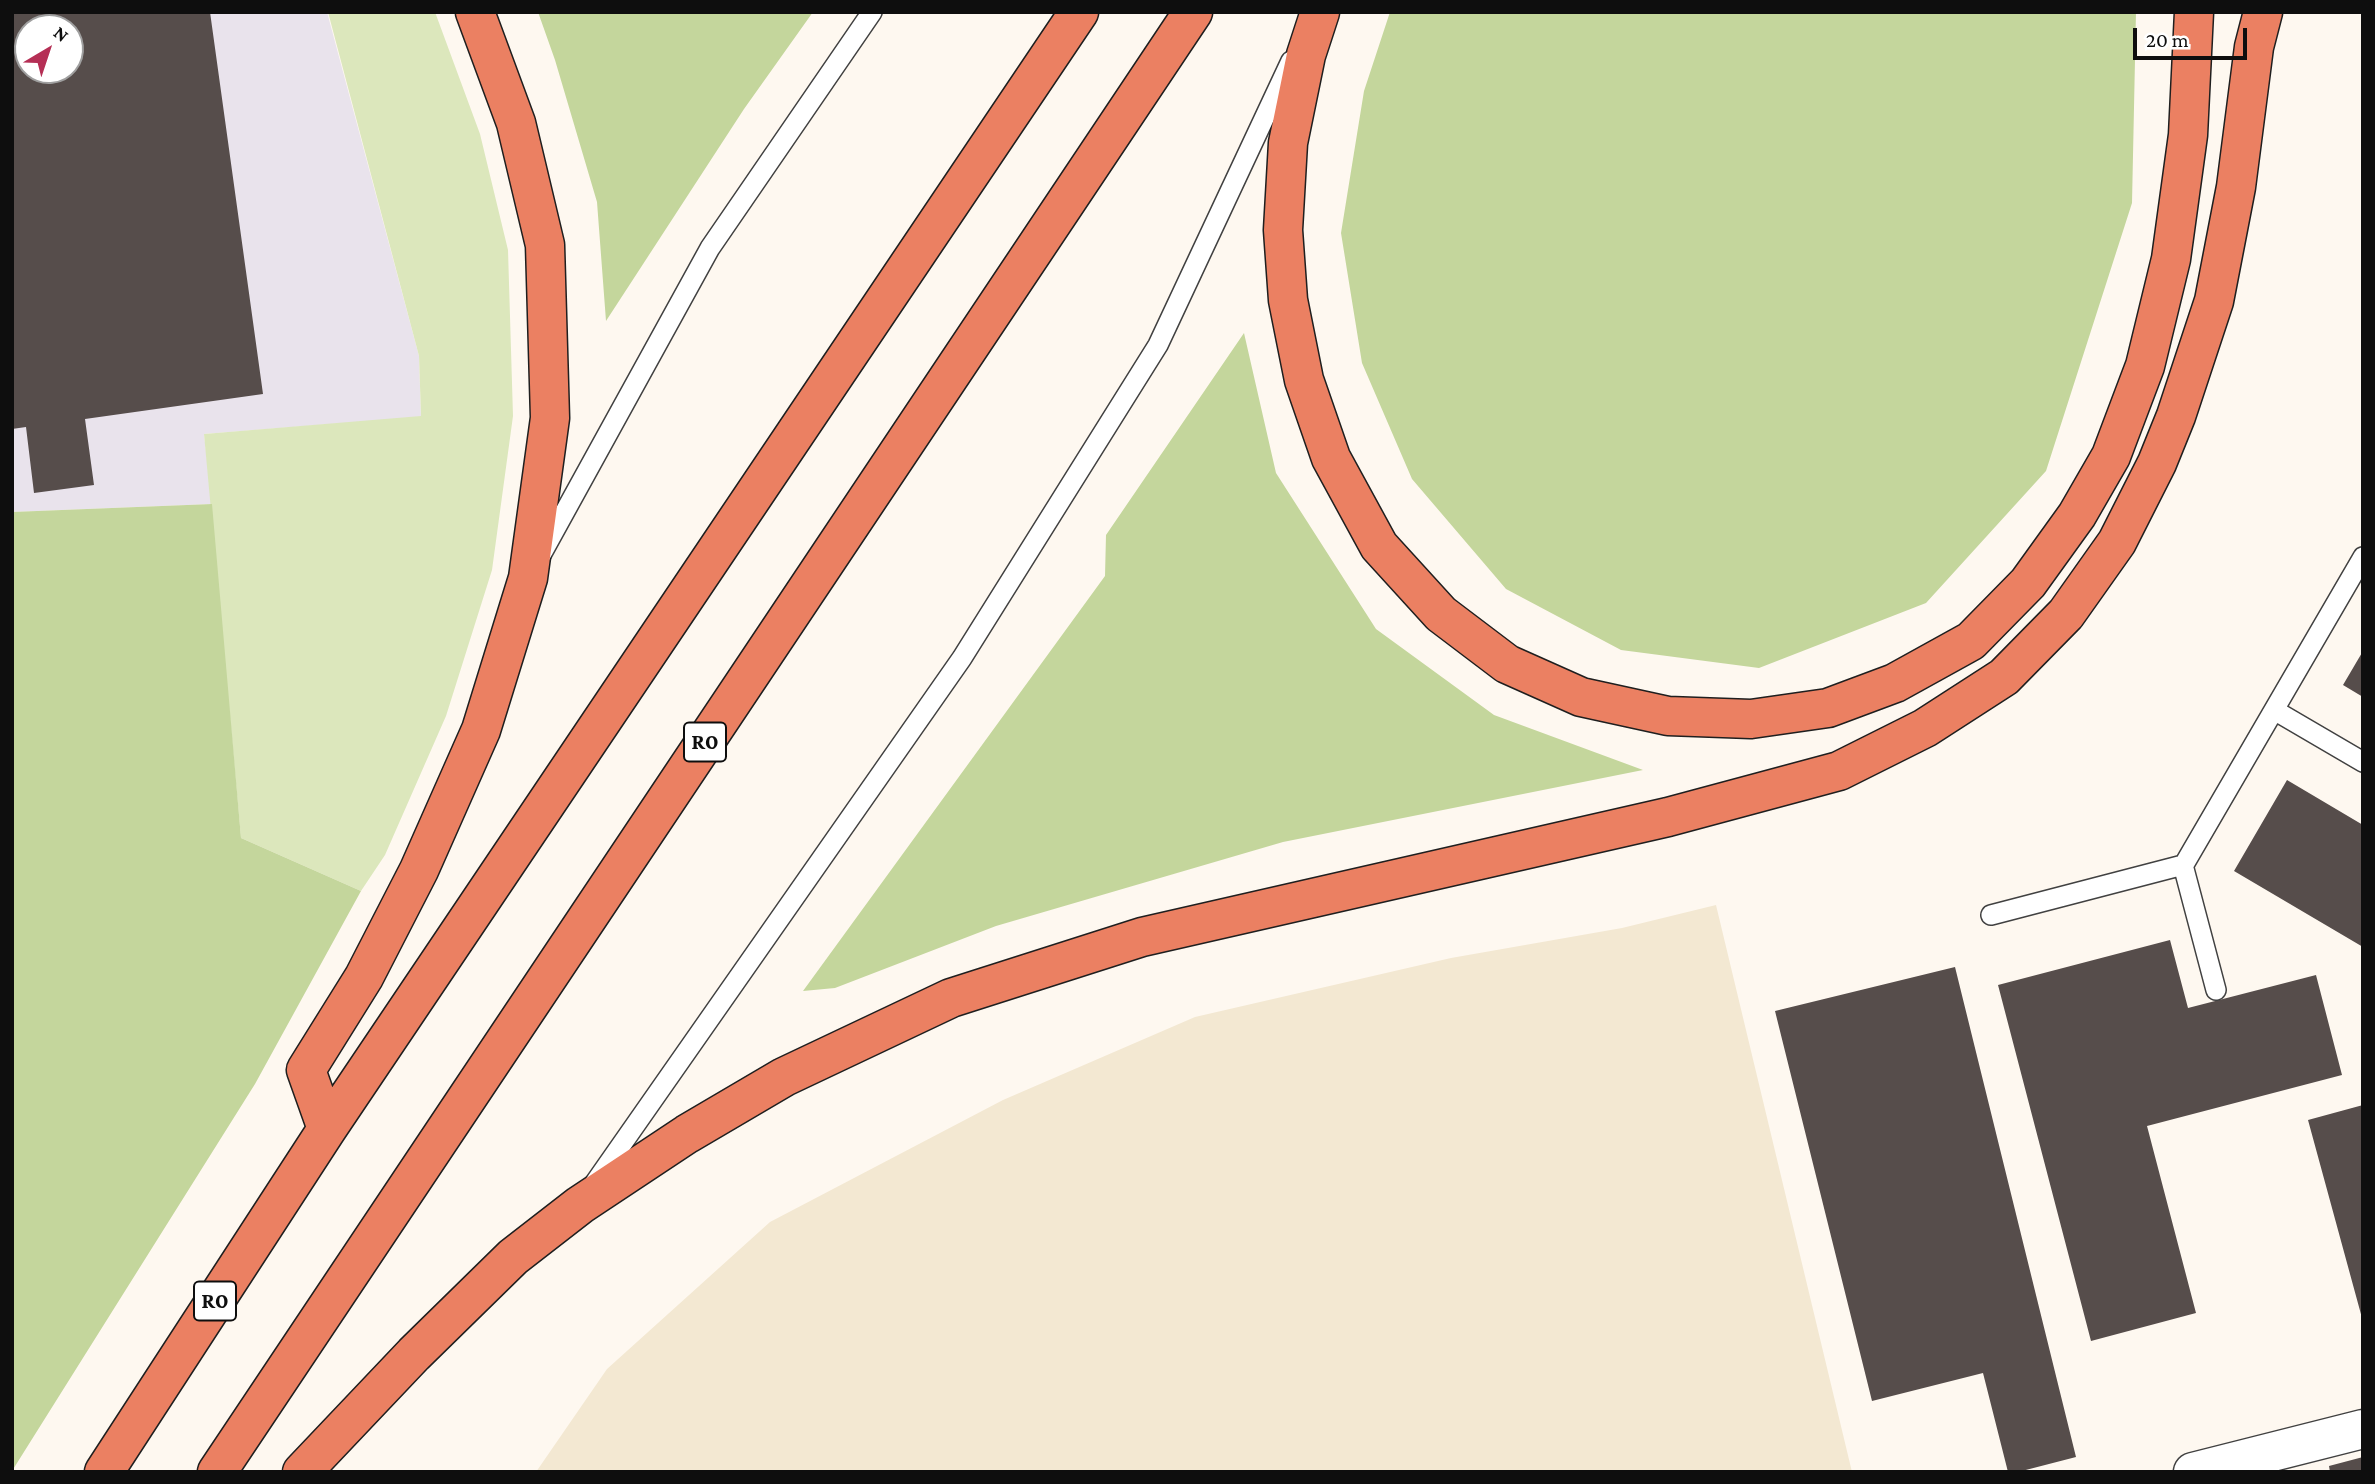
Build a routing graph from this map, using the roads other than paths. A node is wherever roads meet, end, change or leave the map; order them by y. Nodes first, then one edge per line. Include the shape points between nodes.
1 (475, 12) edge
2 (872, 12) edge
3 (1079, 12) edge
4 (1193, 12) edge
5 (1314, 12) edge
6 (1320, 12) edge
7 (2194, 12) edge
8 (2256, 24) edge
9 (2363, 557) edge
10 (528, 578) junction
11 (2274, 710) junction
12 (2363, 762) edge
13 (2182, 866) junction
14 (1992, 915) dead end
15 (2216, 990) dead end
16 (327, 1129) junction
17 (580, 1205) junction
18 (2363, 1429) edge
19 (104, 1472) edge
20 (217, 1472) edge
21 (302, 1472) edge
22 (2193, 1472) edge

1 - 10 highway via 516,123 545,245 550,418
2 - 10 lane via 710,248
3 - 16 highway, R0
4 - 20 highway, R0
5 - 17 lane via 1158,345 962,658
6 - 7 highway via 1288,143 1283,230 1288,300 1304,380 1331,458 1379,546 1441,614 1507,664 1581,697 1655,714 1751,719 1828,708 1895,683 1971,641 2028,583 2077,515 2110,456 2145,366 2171,259 2188,135
8 - 17 highway via 2236,187 2214,301 2176,416 2117,542 2066,614 2004,677 1925,728 1839,771 1668,817 1142,937 951,998 784,1077
9 - 11 lane
10 - 16 highway via 481,730 419,870 364,977 306,1070
11 - 12 lane
11 - 13 lane
13 - 14 lane
13 - 15 lane
16 - 19 highway, R0
17 - 21 highway via 513,1257
18 - 22 street

